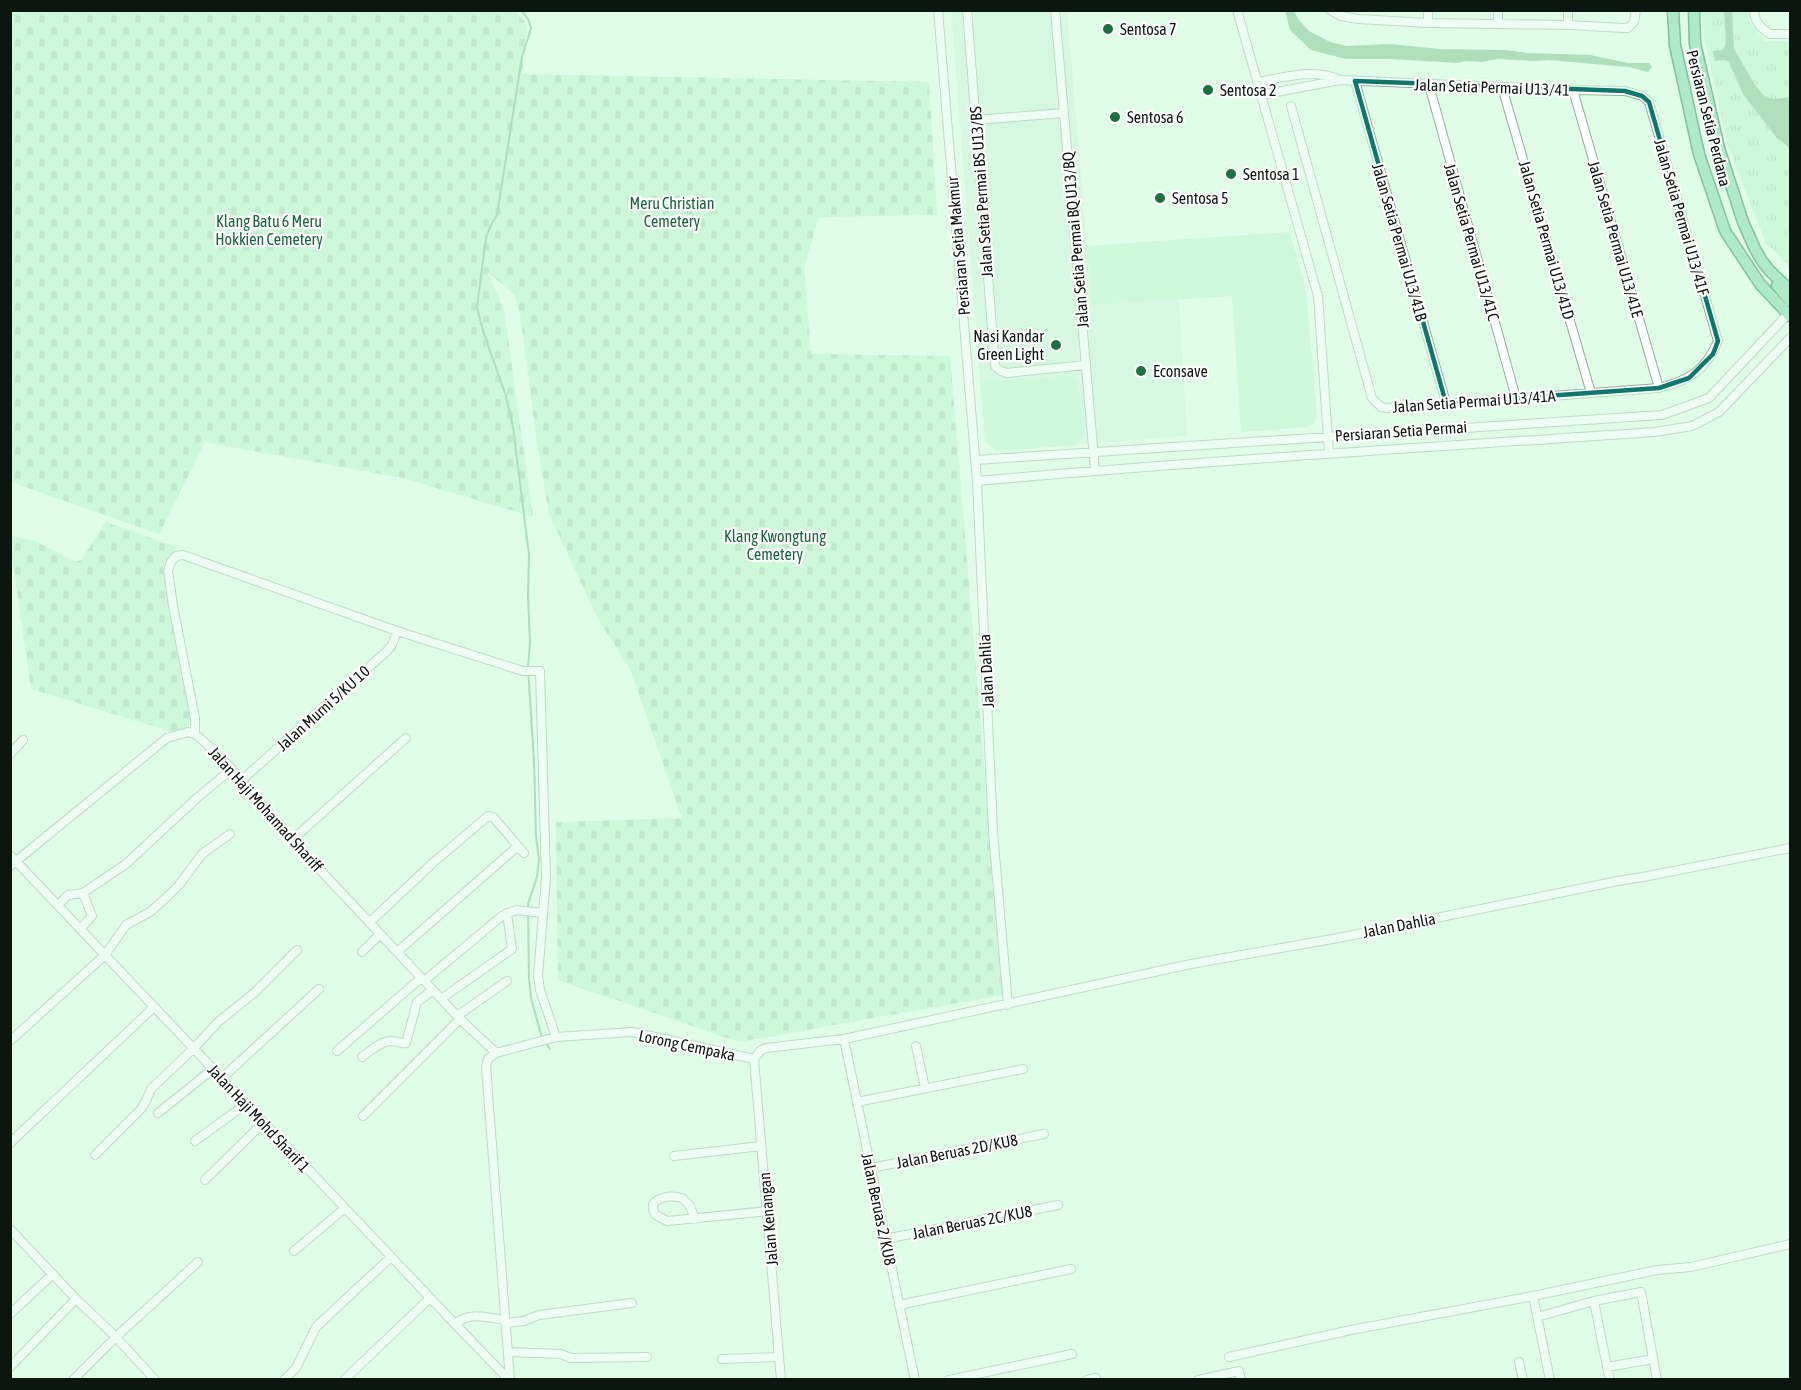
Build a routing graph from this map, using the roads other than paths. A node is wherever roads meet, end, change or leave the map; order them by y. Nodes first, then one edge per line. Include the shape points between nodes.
1 (938, 10) edge
2 (967, 10) edge
3 (1055, 10) edge
4 (1237, 10) edge
5 (1330, 10) edge
6 (1428, 10) edge
7 (1498, 10) edge
8 (1568, 10) edge
9 (1636, 10) edge
10 (1673, 10) edge
11 (1694, 10) edge
12 (1754, 10) edge
13 (1358, 15) edge
14 (1428, 23) junction
15 (1498, 24) junction
16 (1568, 25) junction
17 (1791, 34) edge
18 (1340, 80) junction
19 (1355, 81) junction
20 (1258, 82) junction
21 (1429, 85) junction
22 (1502, 87) junction
23 (1574, 90) junction
24 (1262, 95) junction
25 (1642, 96) joint
26 (1291, 106) dead end
27 (1064, 113) junction
28 (975, 120) junction
29 (1770, 272) junction
30 (1791, 290) edge
31 (1791, 301) edge
32 (1790, 314) edge
33 (1791, 338) edge
34 (1718, 341) joint
35 (1086, 365) junction
36 (1659, 388) junction
37 (1591, 393) junction
38 (1516, 399) junction
39 (1446, 404) junction
40 (1328, 436) junction
41 (1094, 452) junction
42 (1329, 453) junction
43 (975, 460) junction
44 (1095, 470) junction
45 (977, 481) junction
46 (397, 631) junction
47 (195, 734) junction
48 (406, 738) dead end
49 (23, 740) dead end
50 (10, 754) edge
51 (232, 769) junction
52 (243, 779) junction
53 (230, 834) dead end
54 (292, 840) junction
55 (518, 846) junction
56 (1791, 848) edge
57 (524, 853) dead end
58 (12, 861) edge
59 (83, 893) junction
60 (58, 905) junction
61 (543, 913) junction
62 (507, 914) junction
63 (370, 922) junction
64 (80, 929) junction
65 (380, 934) junction
66 (297, 950) dead end
67 (362, 952) dead end
68 (397, 952) junction
69 (105, 955) junction
70 (423, 980) junction
71 (507, 981) dead end
72 (319, 989) dead end
73 (433, 990) junction
74 (441, 999) junction
75 (1008, 1005) junction
76 (154, 1006) junction
77 (458, 1018) junction
78 (549, 1039) junction
79 (844, 1039) junction
80 (10, 1041) edge
81 (916, 1046) dead end
82 (194, 1048) junction
83 (337, 1051) dead end
84 (496, 1053) junction
85 (362, 1057) dead end
86 (754, 1059) junction
87 (213, 1069) junction
88 (1023, 1069) dead end
89 (222, 1078) junction
90 (925, 1088) junction
91 (857, 1102) junction
92 (246, 1104) junction
93 (158, 1113) dead end
94 (363, 1116) dead end
95 (264, 1122) junction
96 (1044, 1134) dead end
97 (195, 1141) dead end
98 (10, 1143) edge
99 (762, 1146) junction
100 (94, 1155) dead end
101 (674, 1156) dead end
102 (870, 1168) junction
103 (205, 1180) dead end
104 (1058, 1205) dead end
105 (345, 1208) junction
106 (768, 1211) junction
107 (695, 1219) junction
108 (10, 1229) edge
109 (885, 1239) junction
110 (1791, 1244) edge
111 (294, 1251) dead end
112 (391, 1257) junction
113 (198, 1262) dead end
114 (1071, 1269) dead end
115 (53, 1274) junction
116 (1533, 1296) junction
117 (430, 1298) junction
118 (76, 1299) junction
119 (1594, 1301) junction
120 (632, 1303) dead end
121 (899, 1305) junction
122 (10, 1314) edge
123 (1537, 1317) junction
124 (505, 1322) junction
125 (455, 1324) junction
126 (116, 1337) junction
127 (508, 1352) junction
128 (1072, 1354) dead end
129 (647, 1357) dead end
130 (779, 1357) junction
131 (1229, 1357) dead end
132 (722, 1359) dead end
133 (1653, 1359) junction
134 (1519, 1362) dead end
135 (10, 1367) edge
136 (1607, 1367) junction
137 (73, 1380) edge
138 (155, 1380) edge
139 (284, 1380) edge
140 (344, 1380) edge
141 (509, 1380) edge
142 (781, 1380) edge
143 (915, 1380) edge
144 (949, 1380) edge
145 (1198, 1380) edge
146 (1241, 1380) edge
147 (1523, 1380) edge
148 (1550, 1380) edge
149 (1610, 1380) edge
150 (1657, 1380) edge

1 - 43 street, Persiaran Setia Makmur
2 - 28 street, Jalan Setia Permai BS U13/BS
3 - 27 street, Jalan Setia Permai BQ U13/BQ
4 - 20 street
5 - 13 street via 1341,16
6 - 14 street
7 - 15 street
8 - 16 street
9 - 16 street via 1634,22 1623,28
10 - 32 main road, Persiaran Setia Perdana via 1675,45 1699,154 1725,231 1760,284
11 - 29 main road, Persiaran Setia Perdana via 1695,43 1719,148 1743,222
12 - 17 street via 1758,23 1770,34
13 - 14 street
14 - 15 street
15 - 16 street
18 - 19 street, Jalan Setia Permai U13/41
18 - 20 street, Jalan Setia Permai U13/41 via 1299,74
18 - 24 street, Jalan Setia Permai U13/41
19 - 21 street, Jalan Setia Permai U13/41
19 - 39 street, Jalan Setia Permai U13/41B
20 - 24 street
21 - 22 street, Jalan Setia Permai U13/41
21 - 38 street, Jalan Setia Permai U13/41C
22 - 23 street, Jalan Setia Permai U13/41
22 - 37 street, Jalan Setia Permai U13/41D
23 - 25 street, Jalan Setia Permai U13/41 via 1625,91
23 - 36 street, Jalan Setia Permai U13/41E
24 - 40 street via 1318,296
25 - 34 street, Jalan Setia Permai U13/41F via 1649,102
26 - 39 street, Jalan Setia Permai U13/41A via 1372,398 1387,408
27 - 28 street
27 - 35 street, Jalan Setia Permai BQ U13/BQ
28 - 35 street, Jalan Setia Permai BS U13/BS via 995,366 1007,372
29 - 30 main road, Persiaran Setia Perdana
29 - 31 main road
32 - 40 street, Persiaran Setia Permai via 1709,398 1662,415
33 - 42 street, Persiaran Setia Permai via 1719,412 1692,426 1655,432
34 - 36 street, Jalan Setia Permai U13/41A via 1704,366 1683,381
35 - 41 street, Jalan Setia Permai BQ U13/BQ
36 - 37 street, Jalan Setia Permai U13/41A
37 - 38 street, Jalan Setia Permai U13/41A
38 - 39 street, Jalan Setia Permai U13/41A
40 - 41 street, Persiaran Setia Permai
40 - 42 street
41 - 43 street, Persiaran Setia Permai
41 - 44 street, Jalan Setia Permai BQ U13/BQ
42 - 44 street, Persiaran Setia Permai
43 - 45 street, Persiaran Setia Makmur
44 - 45 street, Persiaran Setia Permai
45 - 75 street, Jalan Dahlia via 993,832
46 - 47 street via 193,557 176,556 168,571
46 - 52 street, Jalan Murni 5/KU 10 via 387,651
46 - 61 street via 523,671 540,671 546,877
47 - 51 street, Jalan Haji Mohamad Shariff
47 - 58 street, Jalan Haji Mohamad Shariff via 167,738
48 - 54 street
49 - 50 street
51 - 52 street, Jalan Haji Mohamad Shariff
51 - 59 street via 132,859
52 - 54 street, Jalan Haji Mohamad Shariff
53 - 69 street via 202,854 179,885 150,912 126,925
54 - 63 street, Jalan Haji Mohamad Shariff
55 - 57 street
55 - 63 street via 488,816
55 - 68 street
56 - 75 street, Jalan Dahlia via 1191,964
58 - 60 street, Jalan Haji Mohd Sharif 1
59 - 60 street via 68,895
59 - 64 street via 92,916
60 - 64 street, Jalan Haji Mohd Sharif 1
61 - 62 street via 516,910
61 - 78 street via 538,976
62 - 70 street
62 - 74 street via 512,949
63 - 65 street, Jalan Haji Mohamad Shariff
64 - 69 street, Jalan Haji Mohd Sharif 1
65 - 67 street
65 - 68 street, Jalan Haji Mohamad Shariff
66 - 82 street
68 - 70 street, Jalan Haji Mohamad Shariff
69 - 76 street, Jalan Haji Mohd Sharif 1
69 - 80 street
70 - 73 street, Jalan Haji Mohamad Shariff
70 - 83 street
71 - 77 street
72 - 89 street
73 - 74 street, Jalan Haji Mohamad Shariff
73 - 85 street via 417,1002 406,1043 387,1041
74 - 77 street, Jalan Haji Mohamad Shariff
75 - 79 street, Jalan Dahlia
76 - 82 street, Jalan Haji Mohd Sharif 1
76 - 98 street
77 - 84 street, Jalan Haji Mohamad Shariff
77 - 94 street
78 - 84 street, Lorong Cempaka
78 - 86 street, Lorong Cempaka via 632,1032
79 - 86 street, Jalan Dahlia via 766,1048
79 - 91 street, Jalan Beruas 2/KU8
81 - 90 street
82 - 87 street, Jalan Haji Mohd Sharif 1
82 - 100 street via 151,1089 141,1109
84 - 124 street via 488,1059 486,1067
86 - 99 street, Jalan Kenangan
87 - 89 street, Jalan Haji Mohd Sharif 1
87 - 93 street
88 - 90 street
89 - 92 street, Jalan Haji Mohd Sharif 1
90 - 91 street
91 - 102 street, Jalan Beruas 2/KU8
92 - 95 street, Jalan Haji Mohd Sharif 1
92 - 97 street
95 - 103 street
95 - 105 street, Jalan Haji Mohd Sharif 1
96 - 102 street, Jalan Beruas 2D/KU8
99 - 101 street
99 - 106 street, Jalan Kenangan
102 - 109 street, Jalan Beruas 2/KU8
104 - 109 street, Jalan Beruas 2C/KU8
105 - 111 street
105 - 112 street, Jalan Haji Mohd Sharif 1
106 - 107 street
106 - 130 street, Jalan Kenangan
107 - 107 street via 667,1221 656,1215 653,1204 659,1199 682,1198
108 - 115 street
109 - 121 street, Jalan Beruas 2/KU8
110 - 116 street
112 - 117 street, Jalan Haji Mohd Sharif 1
112 - 139 street via 316,1327 296,1368
113 - 126 street
114 - 121 street
115 - 118 street
115 - 122 street
116 - 123 street
116 - 131 street
117 - 125 street, Jalan Haji Mohd Sharif 1
117 - 140 street
118 - 126 street
118 - 135 street
119 - 123 street
119 - 133 street via 1641,1292
119 - 136 street
120 - 124 street
121 - 143 street, Jalan Beruas 2/KU8
123 - 148 street
124 - 125 street via 468,1316
124 - 127 street
125 - 141 street, Jalan Haji Mohd Sharif 1
126 - 137 street
126 - 138 street
127 - 129 street via 561,1354 571,1358
127 - 141 street
128 - 144 street
130 - 132 street
130 - 142 street, Jalan Kenangan
133 - 136 street
133 - 150 street
134 - 147 street
136 - 149 street
145 - 146 street via 1239,1371

